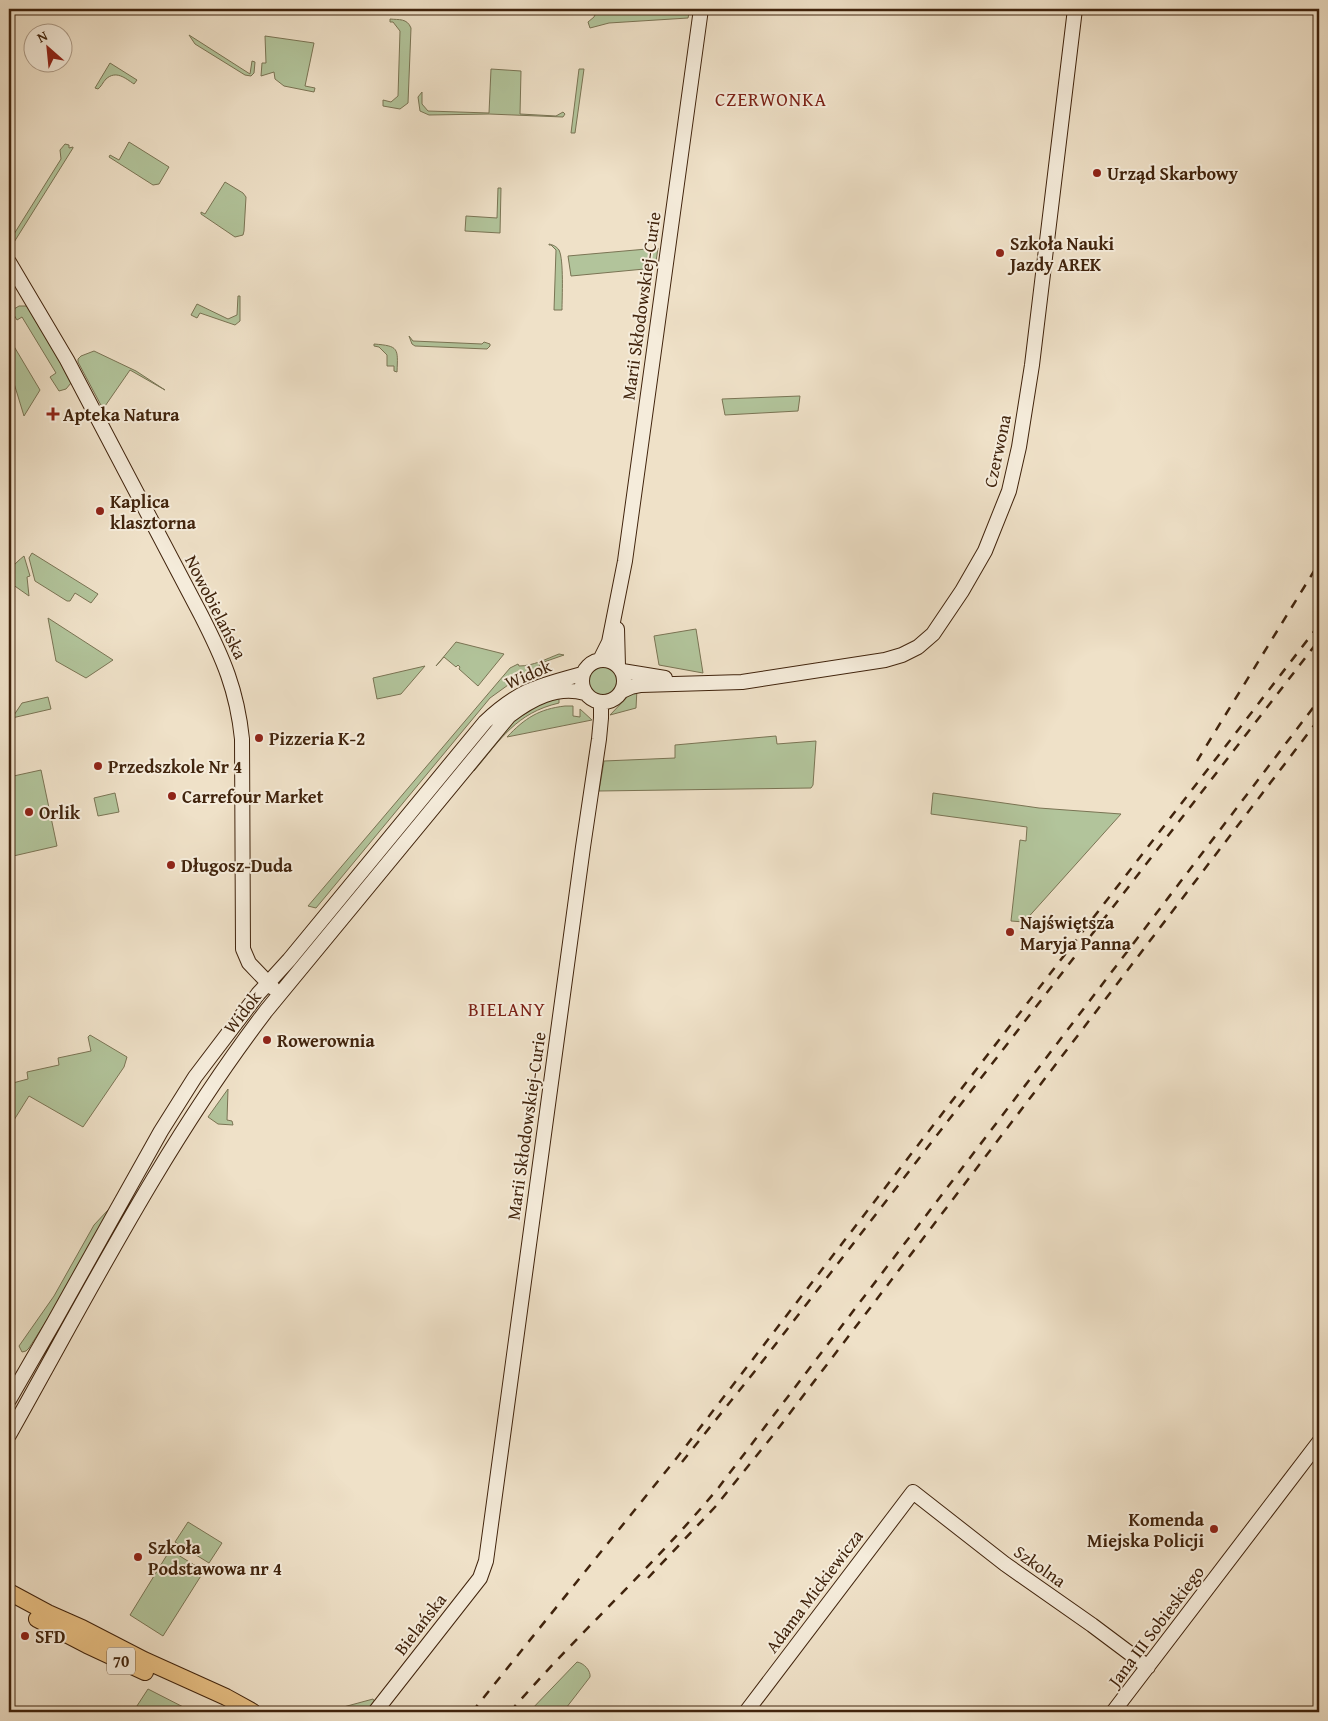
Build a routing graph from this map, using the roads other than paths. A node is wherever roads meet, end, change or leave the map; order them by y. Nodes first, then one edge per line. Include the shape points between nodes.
1 (700, 9) edge
2 (1076, 9) edge
3 (9, 262) edge
4 (617, 608) junction
5 (600, 660) junction
6 (620, 669) junction
7 (582, 674) junction
8 (690, 683) junction
9 (622, 691) junction
10 (585, 694) junction
11 (601, 702) junction
12 (268, 983) junction
13 (280, 994) junction
14 (9, 1400) edge
15 (9, 1435) edge
16 (1319, 1442) edge
17 (913, 1492) joint
18 (487, 1555) joint
19 (9, 1592) edge
20 (9, 1604) edge
21 (1148, 1668) junction
22 (231, 1712) edge
23 (253, 1712) edge
24 (375, 1712) edge
25 (746, 1712) edge
26 (1114, 1712) edge

1 - 4 main road, Marii Skłodowskiej-Curie
2 - 8 main road, Czerwona via 1019,447 1009,491 985,551 933,634 902,656 870,664 742,682
3 - 12 main road, Nowobielańska via 67,360 229,674 242,739 243,949 248,964
4 - 5 main road, Marii Skłodowskiej-Curie via 609,642
4 - 6 main road, Marii Skłodowskiej-Curie
5 - 6 main road via 610,661
5 - 7 main road via 589,665
6 - 8 main road, Czerwona
6 - 9 main road via 624,678
7 - 10 main road
7 - 12 main road, Widok via 526,692 508,702 485,722
8 - 9 main road, Czerwona via 641,685
9 - 11 main road via 613,700
10 - 11 main road
10 - 13 main road, Widok via 574,690 557,691 530,701 509,716
11 - 18 main road, Marii Skłodowskiej-Curie via 599,739
12 - 13 main road, Nowobielańska
12 - 14 main road, Widok via 173,1111
13 - 15 main road, Widok via 235,1051 160,1165
16 - 21 main road, Jana III Sobieskiego
17 - 21 main road, Szkolna
17 - 25 main road, Adama Mickiewicza
18 - 24 main road, Bielańska via 480,1578
19 - 23 main road, 70
20 - 22 main road, 70 via 87,1645
21 - 26 main road, Jana III Sobieskiego

